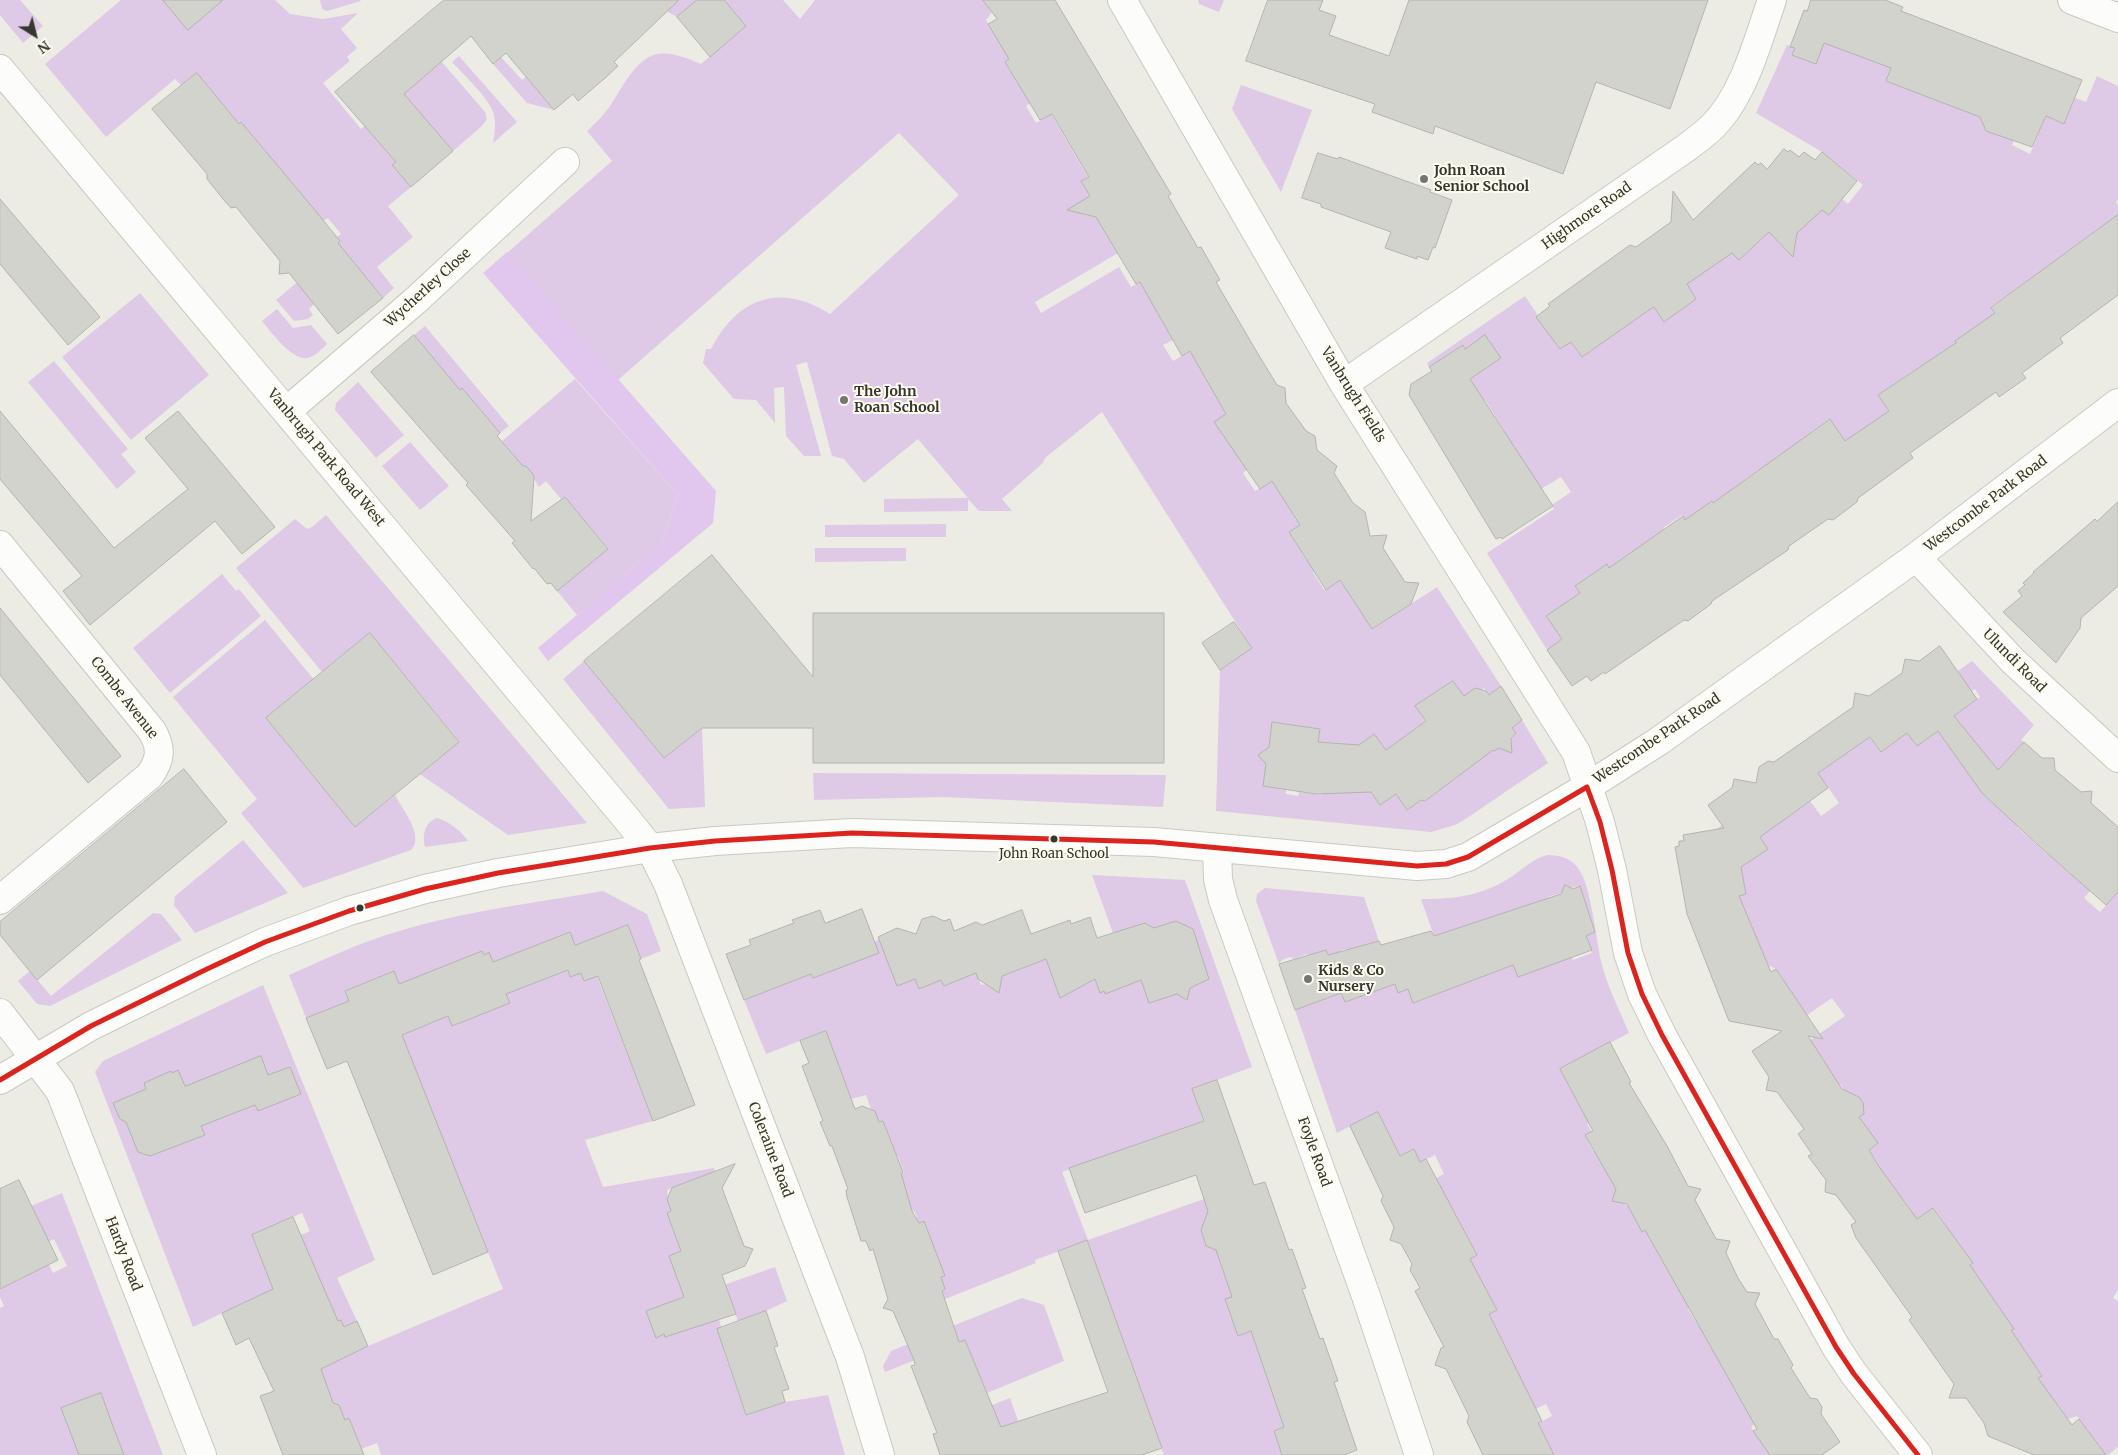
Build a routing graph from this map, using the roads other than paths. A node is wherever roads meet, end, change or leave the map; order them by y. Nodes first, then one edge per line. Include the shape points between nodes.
1 (1122, 0) edge
2 (1772, 0) edge
3 (2072, 0) edge
4 (2118, 18) edge
5 (0, 69) edge
6 (565, 162) dead end
7 (1344, 384) junction
8 (2118, 403) edge
9 (287, 411) junction
10 (0, 545) edge
11 (1916, 557) junction
12 (2118, 758) edge
13 (1587, 787) junction
14 (650, 848) junction
15 (1217, 848) junction
16 (0, 900) edge
17 (0, 1013) edge
18 (36, 1057) junction
19 (0, 1080) edge
20 (202, 1455) edge
21 (880, 1455) edge
22 (1419, 1455) edge
23 (1918, 1455) edge

1 - 7 street, Vanbrugh Fields
2 - 7 street, Highmore Road via 1734,99 1714,126
3 - 4 street
5 - 9 street, Vanbrugh Park Road West
6 - 9 street, Wycherley Close via 415,301
7 - 13 street, Vanbrugh Fields via 1576,752
8 - 11 street, Westcombe Park Road
9 - 14 street, Vanbrugh Park Road West
10 - 16 street, Combe Avenue via 152,730 159,742 160,755 149,776
11 - 12 street, Ulundi Road via 2012,661
11 - 13 street, Westcombe Park Road via 1659,741
13 - 15 street, Westcombe Park Road via 1492,845 1468,858 1446,864 1417,866
13 - 23 street, Vanbrugh Fields via 1612,870 1628,953 1642,994 1662,1035 1836,1347
14 - 15 street, Westcombe Park Road via 852,833 1154,842
14 - 18 street, Westcombe Park Road via 498,873 349,911 265,942 92,1026
14 - 21 street, Coleraine Road via 668,884 850,1356
15 - 22 street, Foyle Road via 1223,900
17 - 18 street, Hardy Road
18 - 19 street, Westcombe Park Road
18 - 20 street, Hardy Road via 60,1091

